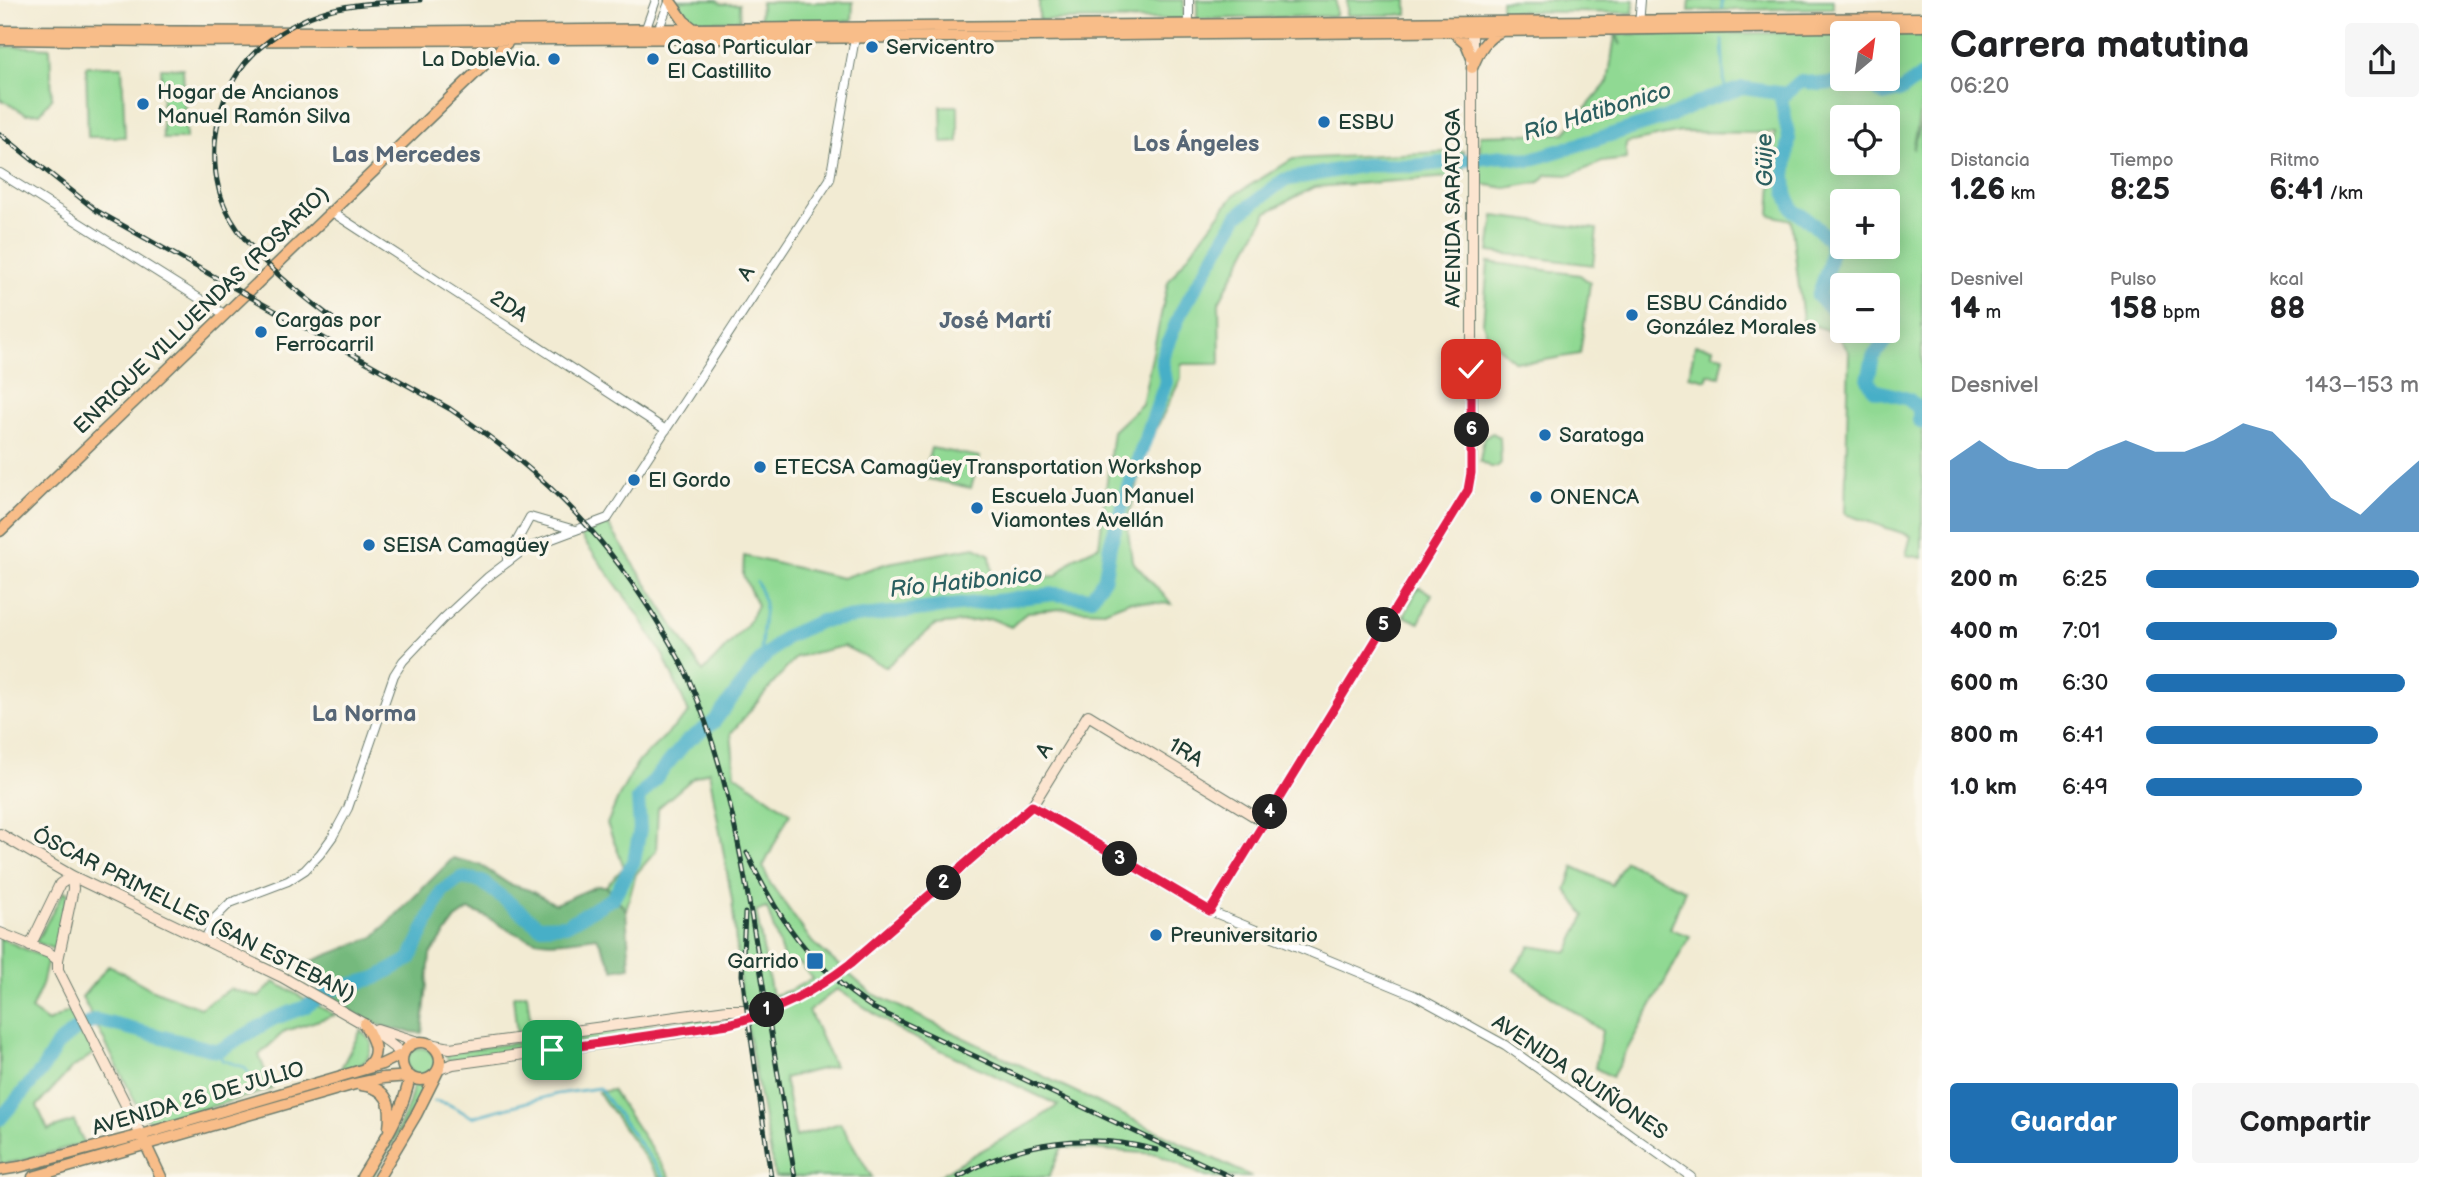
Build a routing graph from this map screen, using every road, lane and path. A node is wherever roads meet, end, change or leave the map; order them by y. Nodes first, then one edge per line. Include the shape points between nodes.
1 (656, 0) edge
2 (670, 0) edge
3 (1189, 0) edge
4 (1641, 0) edge
5 (1922, 18) edge
6 (1877, 21) edge
7 (1830, 23) edge
8 (1639, 24) junction
9 (1472, 25) junction
10 (1900, 25) edge
11 (1922, 26) edge
12 (646, 28) junction
13 (694, 29) junction
14 (1189, 29) junction
15 (1509, 29) junction
16 (520, 30) junction
17 (1451, 30) junction
18 (0, 31) edge
19 (856, 31) junction
20 (158, 32) junction
21 (655, 35) junction
22 (45, 36) junction
23 (0, 39) edge
24 (511, 39) junction
25 (165, 41) junction
26 (1472, 63) junction
27 (0, 173) edge
28 (332, 212) junction
29 (223, 314) junction
30 (666, 430) junction
31 (575, 530) junction
32 (0, 531) edge
33 (506, 562) junction
34 (1088, 715) joint
35 (1032, 806) junction
36 (1264, 822) junction
37 (0, 834) edge
38 (72, 876) junction
39 (1210, 911) junction
40 (0, 933) edge
41 (205, 939) junction
42 (30, 946) junction
43 (58, 960) junction
44 (727, 1010) junction
45 (768, 1010) junction
46 (364, 1024) junction
47 (728, 1024) junction
48 (418, 1042) junction
49 (430, 1044) junction
50 (403, 1054) junction
51 (439, 1069) junction
52 (359, 1071) junction
53 (410, 1076) junction
54 (355, 1084) junction
55 (389, 1132) junction
56 (143, 1140) junction
57 (0, 1170) edge
58 (33, 1177) edge
59 (161, 1177) edge
60 (362, 1177) edge
61 (379, 1177) edge
62 (1691, 1177) edge

1 - 12 street
2 - 13 main road
2 - 21 street
3 - 14 street
4 - 8 street
5 - 6 main road
7 - 8 main road
8 - 9 main road
8 - 15 main road
9 - 14 main road
9 - 15 main road
9 - 17 main road
9 - 26 main road, AVENIDA SARATOGA
10 - 11 main road
12 - 16 main road
12 - 21 main road
13 - 19 main road
13 - 21 main road
14 - 17 main road
14 - 19 main road
15 - 26 main road via 1488,38
16 - 20 main road
16 - 24 main road, ENRIQUE VILLUENDAS (ROSARIO)
17 - 26 main road via 1466,43
18 - 22 main road
19 - 21 main road
19 - 30 street, A via 830,179
20 - 22 main road
20 - 25 main road
21 - 24 main road
22 - 23 main road
22 - 25 main road
24 - 25 main road
24 - 28 main road, ENRIQUE VILLUENDAS (ROSARIO)
26 - 36 main road, AVENIDA SARATOGA via 1468,490
27 - 29 street
28 - 29 main road, ENRIQUE VILLUENDAS (ROSARIO)
28 - 30 street, 2DA
29 - 32 main road, ENRIQUE VILLUENDAS (ROSARIO)
30 - 31 street, A via 608,518
31 - 33 street via 525,549
31 - 33 street via 530,517
33 - 41 street via 403,660 384,699 348,808 320,854 288,881 230,903 216,917
34 - 35 main road, A
34 - 36 main road, 1RA
35 - 39 main road, AVENIDA QUIÑONES
35 - 45 main road, A via 842,970
36 - 39 main road, AVENIDA SARATOGA
37 - 38 main road, ÓSCAR PRIMELLES (SAN ESTEBAN)
38 - 41 main road, ÓSCAR PRIMELLES (SAN ESTEBAN)
38 - 42 main road via 60,884
38 - 43 main road
39 - 62 street, AVENIDA QUIÑONES via 1414,995 1505,1045
40 - 42 main road
41 - 46 main road, ÓSCAR PRIMELLES (SAN ESTEBAN)
42 - 43 main road
43 - 56 main road via 62,982
44 - 45 main road
44 - 47 main road
44 - 49 main road via 479,1045 450,1048
45 - 47 main road, A
46 - 48 main road
46 - 50 main road, ÓSCAR PRIMELLES (SAN ESTEBAN)
46 - 52 main road via 375,1051 370,1063
47 - 51 main road, A
48 - 49 main road
48 - 50 main road
49 - 51 main road via 438,1052
50 - 52 main road, AVENIDA 26 DE JULIO
50 - 53 main road via 403,1066
51 - 53 main road via 423,1080
51 - 61 main road
52 - 56 main road, AVENIDA 26 DE JULIO
53 - 54 main road, AVENIDA 26 DE JULIO
53 - 55 main road via 406,1098
54 - 55 main road via 370,1086 386,1097
54 - 56 main road, AVENIDA 26 DE JULIO
55 - 60 main road
56 - 57 main road, AVENIDA 26 DE JULIO
56 - 58 main road, AVENIDA 26 DE JULIO
56 - 59 main road

